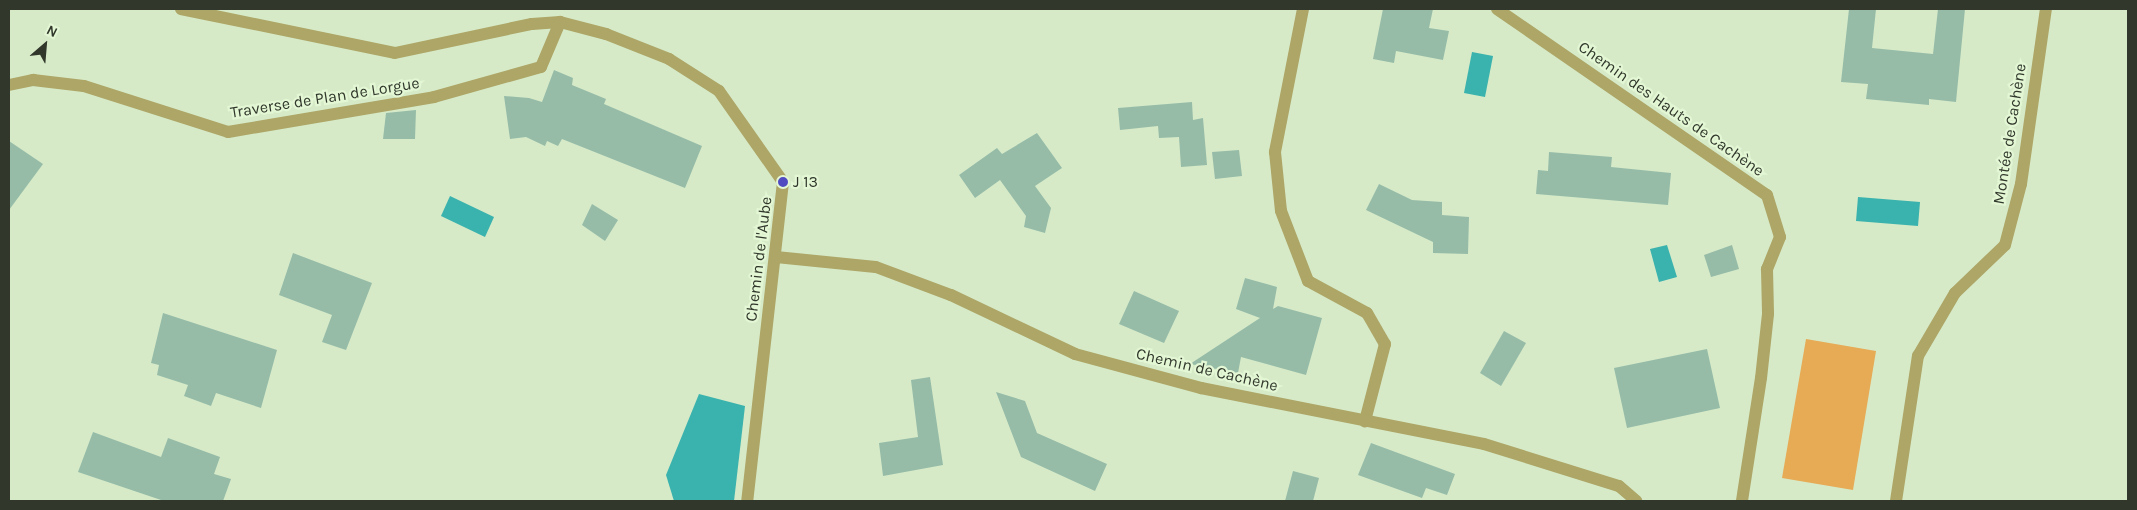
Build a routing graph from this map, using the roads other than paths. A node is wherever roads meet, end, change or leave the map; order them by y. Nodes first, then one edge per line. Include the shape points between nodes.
1 (180, 9) edge
2 (1303, 9) edge
3 (1497, 9) edge
4 (2046, 9) edge
5 (560, 22) junction
6 (9, 84) edge
7 (776, 257) junction
8 (1365, 420) junction
9 (747, 501) edge
10 (1636, 501) edge
11 (1742, 501) edge
12 (1896, 501) edge

1 - 5 street, Chemin de l'Aube via 395,53 532,24
2 - 8 street via 1275,152 1281,211 1308,281 1367,313 1385,344
3 - 11 street, Chemin des Hauts de Cachène via 1767,195 1780,237 1767,269 1768,314
4 - 12 street, Montée de Cachène via 2021,184 2005,245 1955,292 1918,356
5 - 6 street, Traverse de Plan de Lorgue via 541,67 434,97 228,132 84,86 33,80
5 - 7 street, Chemin de l'Aube via 606,34 669,59 719,92 783,182
7 - 8 street, Chemin de Cachène via 876,268 951,295 1075,354 1201,388
7 - 9 street, Chemin de l'Aube
8 - 10 street, Chemin de Cachène via 1484,444 1618,486

